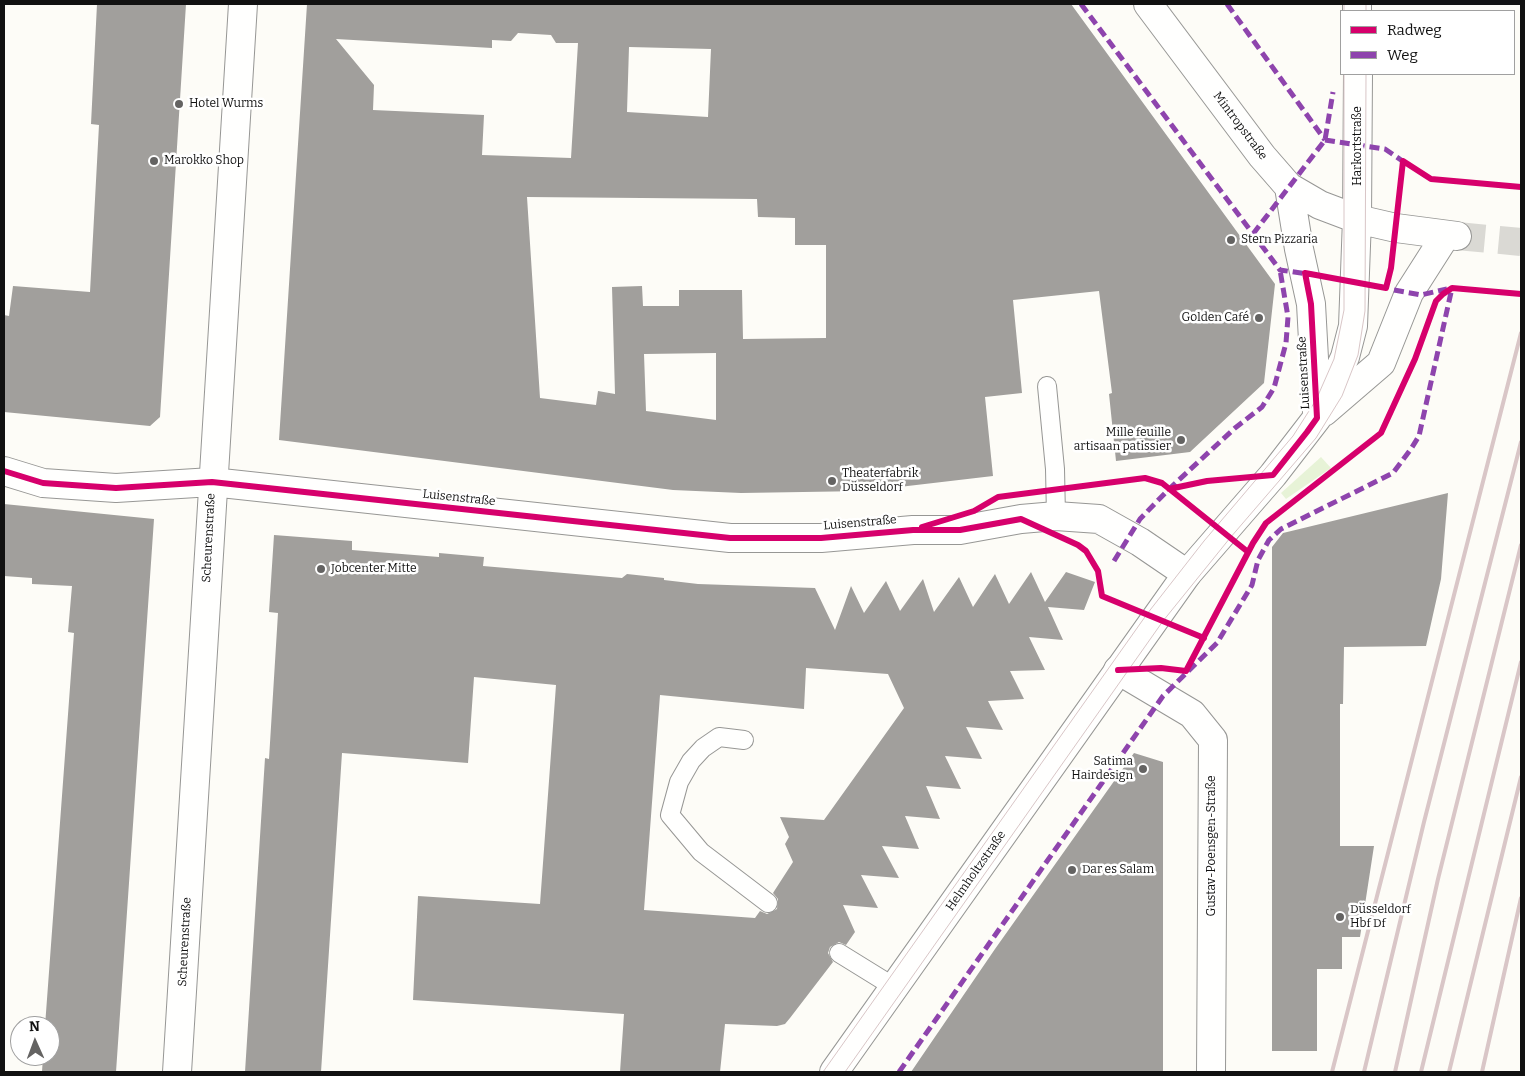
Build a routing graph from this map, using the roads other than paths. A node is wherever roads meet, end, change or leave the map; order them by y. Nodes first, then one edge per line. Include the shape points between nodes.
1 (243, 4) edge
2 (1150, 5) edge
3 (1358, 75) edge
4 (1289, 187) junction
5 (1357, 219) junction
6 (1451, 236) joint
7 (1047, 386) dead end
8 (1317, 418) junction
9 (4, 471) edge
10 (212, 482) junction
11 (1056, 516) junction
12 (1187, 574) junction
13 (1118, 670) junction
14 (744, 740) dead end
15 (768, 902) dead end
16 (839, 953) dead end
17 (894, 987) junction
18 (177, 1072) edge
19 (834, 1072) edge
20 (1211, 1072) edge

1 - 10 street, Scheurenstraße
2 - 4 street, Mintropstraße via 1262,156
3 - 5 street, Harkortstraße
4 - 5 street, Mintropstraße via 1320,206
4 - 8 street, Luisenstraße via 1311,304
5 - 6 street, Mintropstraße
5 - 8 street, Luisenstraße via 1353,326 1345,357
6 - 8 street, Luisenstraße via 1409,293 1381,363
7 - 11 lane
8 - 12 street, Luisenstraße via 1273,475
9 - 10 street, Luisenstraße via 43,483 116,488
10 - 11 street, Luisenstraße via 730,538 821,538 913,530 960,530
10 - 18 street, Scheurenstraße
11 - 12 street, Luisenstraße via 1099,519
12 - 13 street, Helmholtzstraße
13 - 17 street, Helmholtzstraße
13 - 20 street, Gustav-Poensgen-Straße via 1192,714 1213,740
14 - 15 lane via 719,737 703,748 679,782 670,815 702,852
16 - 17 lane
17 - 19 street, Helmholtzstraße

